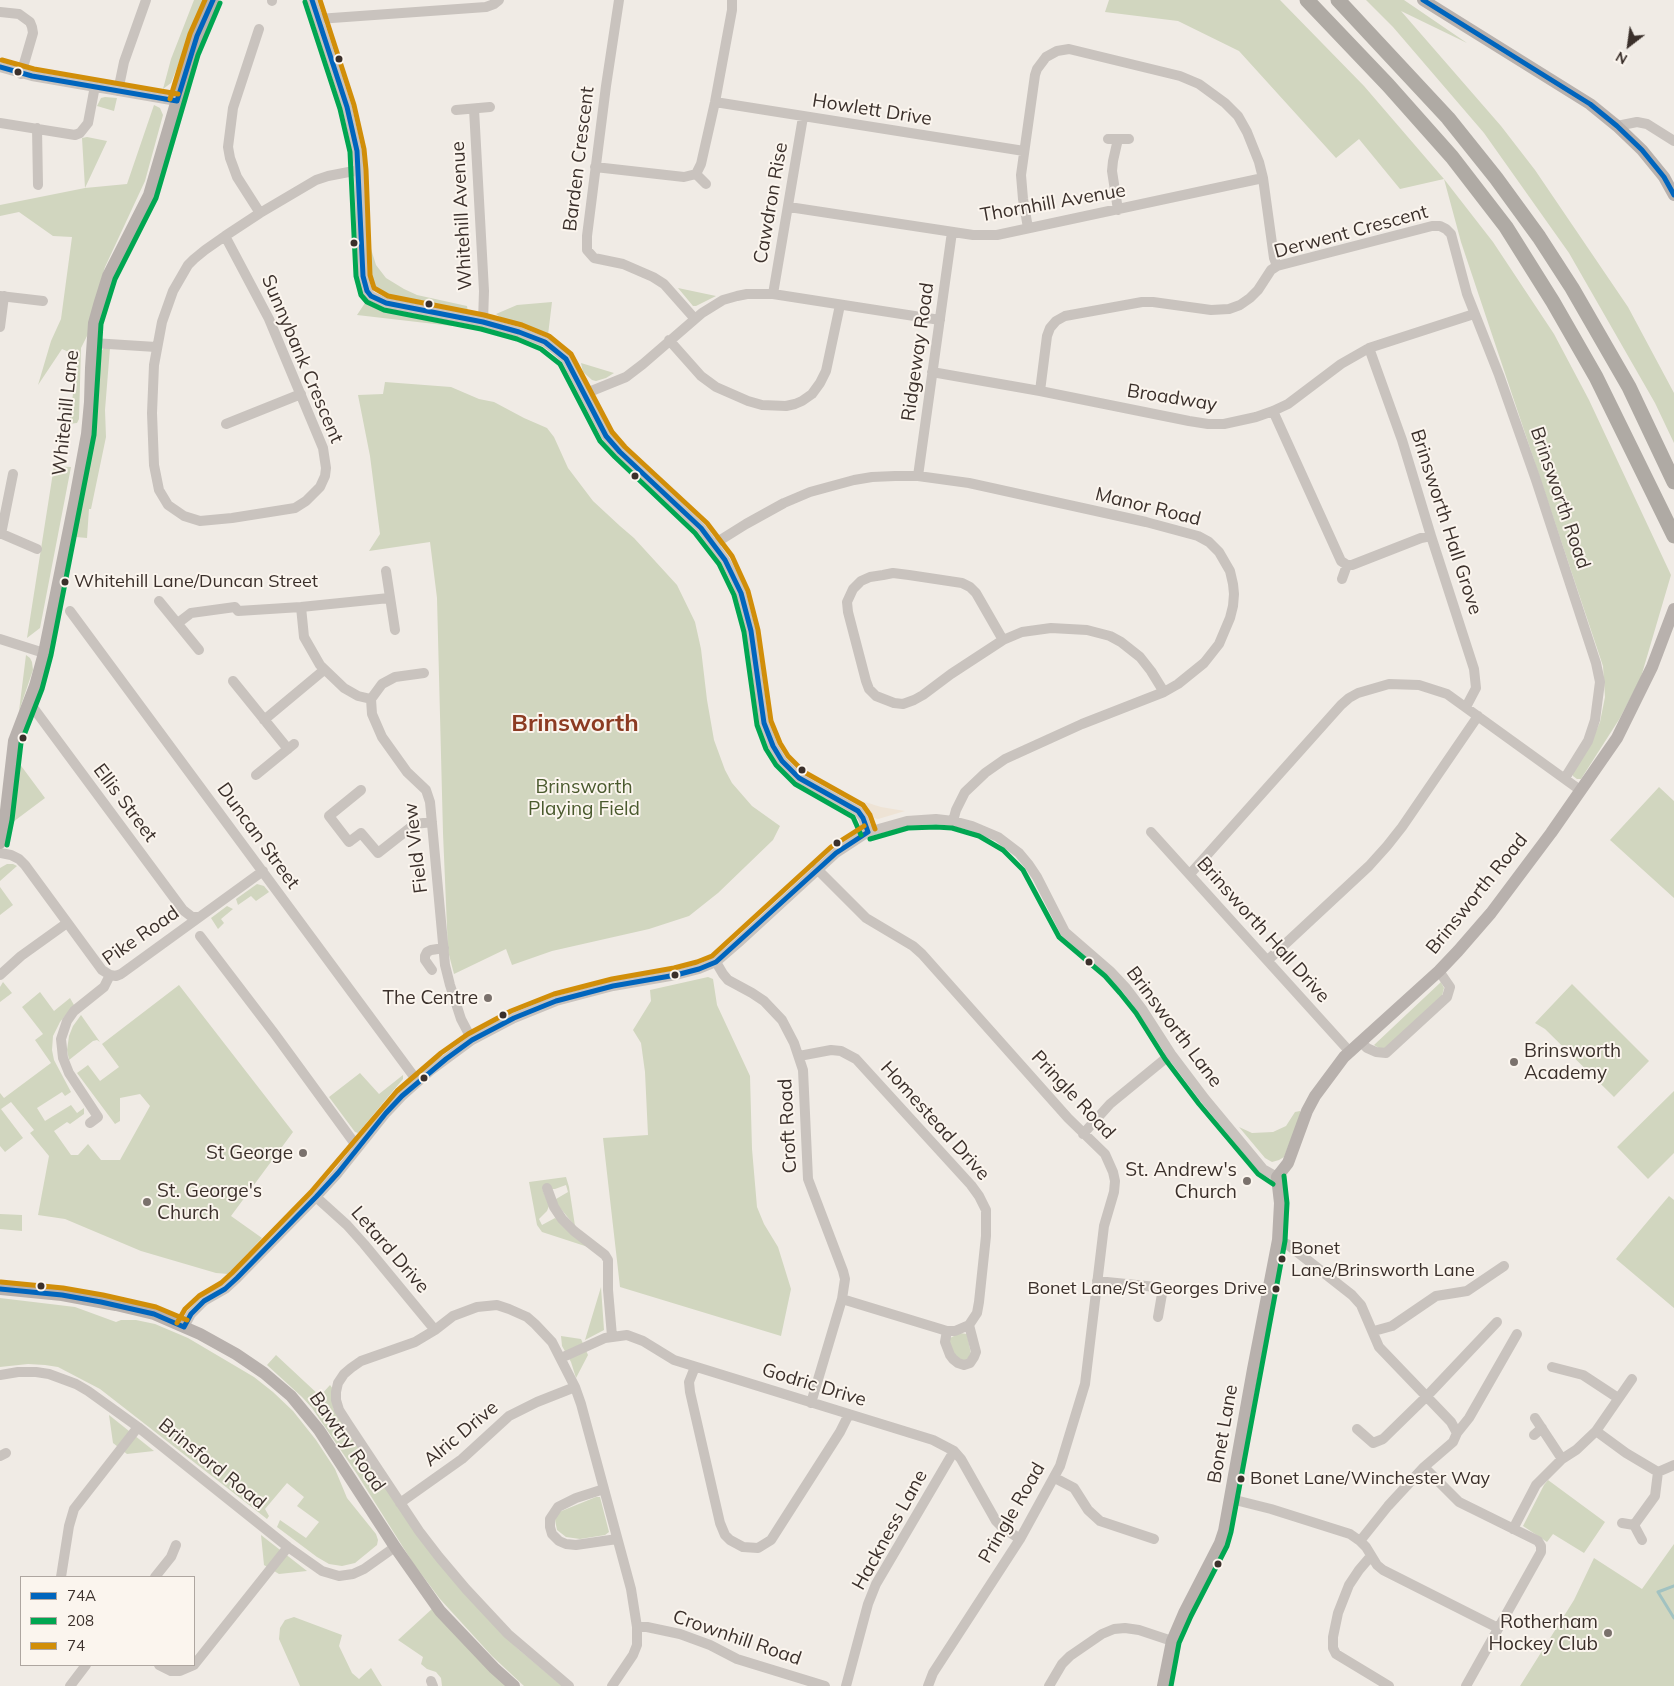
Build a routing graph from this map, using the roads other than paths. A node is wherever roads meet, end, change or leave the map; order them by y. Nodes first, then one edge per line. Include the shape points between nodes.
1 (146, 0) edge
2 (213, 0) edge
3 (312, 0) edge
4 (498, 0) edge
5 (619, 0) edge
6 (732, 0) edge
7 (1307, 0) edge
8 (1338, 0) edge
9 (1423, 0) edge
10 (0, 12) edge
11 (318, 19) junction
12 (258, 29) dead end
13 (0, 67) edge
14 (21, 74) junction
15 (94, 86) junction
16 (118, 90) junction
17 (177, 100) junction
18 (716, 102) junction
19 (490, 107) dead end
20 (474, 109) junction
21 (456, 110) dead end
22 (803, 117) junction
23 (0, 123) edge
24 (1617, 126) junction
25 (37, 128) junction
26 (1129, 139) dead end
27 (1674, 141) edge
28 (1024, 151) junction
29 (595, 167) junction
30 (359, 170) junction
31 (696, 174) junction
32 (1263, 178) junction
33 (706, 184) dead end
34 (38, 185) dead end
35 (1674, 195) edge
36 (788, 207) junction
37 (1118, 210) junction
38 (260, 213) junction
39 (1028, 228) junction
40 (952, 232) junction
41 (225, 236) junction
42 (1277, 266) junction
43 (773, 294) junction
44 (2, 296) edge
45 (43, 301) dead end
46 (840, 304) junction
47 (1474, 314) junction
48 (695, 319) junction
49 (940, 320) junction
50 (483, 322) junction
51 (0, 327) edge
52 (670, 340) junction
53 (93, 342) junction
54 (156, 347) junction
55 (1369, 348) junction
56 (932, 372) junction
57 (1040, 391) junction
58 (300, 394) junction
59 (584, 394) junction
60 (1273, 411) junction
61 (226, 424) dead end
62 (13, 474) dead end
63 (918, 476) junction
64 (1674, 482) edge
65 (1, 533) edge
66 (1431, 536) junction
67 (1674, 536) edge
68 (714, 544) junction
69 (36, 549) dead end
70 (1347, 565) junction
71 (386, 571) dead end
72 (1342, 579) dead end
73 (389, 598) junction
74 (159, 601) dead end
75 (301, 608) junction
76 (1674, 609) edge
77 (70, 611) dead end
78 (178, 624) junction
79 (395, 630) dead end
80 (0, 639) edge
81 (1004, 640) junction
82 (199, 650) dead end
83 (44, 653) junction
84 (324, 670) junction
85 (424, 672) dead end
86 (233, 682) dead end
87 (1164, 692) junction
88 (371, 700) junction
89 (29, 702) junction
90 (1466, 708) junction
91 (1478, 716) junction
92 (264, 720) junction
93 (256, 775) dead end
94 (1565, 778) junction
95 (361, 790) dead end
96 (1580, 790) junction
97 (954, 821) junction
98 (432, 822) junction
99 (868, 832) junction
100 (1151, 832) dead end
101 (0, 843) edge
102 (0, 853) edge
103 (817, 869) junction
104 (263, 871) junction
105 (1190, 874) junction
106 (199, 917) junction
107 (67, 923) junction
108 (200, 936) dead end
109 (444, 948) junction
110 (1268, 960) junction
111 (716, 962) junction
112 (432, 970) dead end
113 (1439, 971) junction
114 (110, 975) junction
115 (0, 976) edge
116 (472, 1040) junction
117 (1361, 1042) junction
118 (1350, 1052) junction
119 (1171, 1054) junction
120 (799, 1056) junction
121 (418, 1082) junction
122 (90, 1123) dead end
123 (1083, 1134) junction
124 (358, 1148) junction
125 (1277, 1177) junction
126 (547, 1188) dead end
127 (316, 1197) junction
128 (1278, 1240) junction
129 (1504, 1266) dead end
130 (1097, 1280) junction
131 (0, 1289) edge
132 (842, 1299) junction
133 (1158, 1317) dead end
134 (1497, 1322) dead end
135 (969, 1324) junction
136 (184, 1327) junction
137 (436, 1330) junction
138 (947, 1331) junction
139 (1374, 1331) junction
140 (1517, 1334) dead end
141 (612, 1336) junction
142 (561, 1358) junction
143 (695, 1367) junction
144 (1552, 1367) dead end
145 (0, 1375) edge
146 (1632, 1379) dead end
147 (575, 1388) junction
148 (1427, 1396) junction
149 (1618, 1398) junction
150 (811, 1403) junction
151 (849, 1414) junction
152 (1535, 1418) dead end
153 (138, 1426) junction
154 (1357, 1429) dead end
155 (1596, 1431) junction
156 (1457, 1433) junction
157 (954, 1451) junction
158 (1562, 1459) junction
159 (1674, 1465) edge
160 (1424, 1467) junction
161 (1658, 1472) junction
162 (1055, 1478) junction
163 (604, 1489) junction
164 (1231, 1499) junction
165 (400, 1503) junction
166 (1622, 1523) dead end
167 (1634, 1525) junction
168 (1513, 1529) junction
169 (617, 1539) junction
170 (1020, 1539) junction
171 (1154, 1539) dead end
172 (1642, 1540) dead end
173 (1360, 1541) junction
174 (176, 1545) dead end
175 (288, 1547) junction
176 (395, 1547) junction
177 (1371, 1556) junction
178 (61, 1576) edge
179 (156, 1576) edge
180 (637, 1627) junction
181 (1498, 1628) junction
182 (1172, 1641) junction
183 (195, 1664) edge
184 (85, 1666) edge
185 (161, 1666) edge
186 (192, 1666) edge
187 (70, 1686) edge
188 (514, 1686) edge
189 (569, 1686) edge
190 (612, 1686) edge
191 (825, 1686) edge
192 (846, 1686) edge
193 (928, 1686) edge
194 (1049, 1686) edge
195 (1162, 1686) edge
196 (1388, 1686) edge
197 (1466, 1686) edge

1 - 16 street via 124,62
2 - 17 main road, Whitehill Lane via 191,52
3 - 11 street
4 - 11 street via 486,7
5 - 29 street, Barden Crescent
6 - 18 street
7 - 67 highway via 1452,157 1506,227 1596,377
8 - 64 highway via 1448,118 1539,237 1629,388
9 - 24 main road via 1590,104
10 - 14 street via 19,14 30,22 33,33
11 - 30 street via 352,127
12 - 38 street via 233,108 228,147 232,167
13 - 14 street
14 - 15 street
15 - 16 street
15 - 25 street via 88,123 80,133 70,135
16 - 17 street
17 - 53 main road, Whitehill Lane via 147,201 102,291
18 - 22 street, Howlett Drive
18 - 31 street
19 - 20 street
20 - 21 street
20 - 50 street, Whitehill Avenue
22 - 28 street, Howlett Drive
22 - 36 street, Cawdron Rise
23 - 25 street
24 - 27 street via 1637,122 1647,124
24 - 35 main road via 1642,150
25 - 34 street
26 - 37 street via 1113,139 1112,171
28 - 32 street via 1037,69 1052,53 1069,49 1173,74 1212,93 1238,116 1254,148
28 - 39 street via 1021,187
29 - 31 street via 684,177
29 - 48 street, Barden Crescent via 587,250 594,258 623,264 654,277
30 - 38 street, Sunnybank Crescent via 316,180
30 - 50 street via 363,276 371,296 386,303
31 - 33 street
32 - 37 street, Thornhill Avenue
32 - 42 street
36 - 40 street, Thornhill Avenue
36 - 43 street, Cawdron Rise
37 - 39 street, Thornhill Avenue
38 - 41 street, Sunnybank Crescent
39 - 40 street, Thornhill Avenue via 990,235
40 - 49 street, Ridgeway Road
41 - 54 street, Sunnybank Crescent via 194,259 180,277 165,311
41 - 58 street, Sunnybank Crescent via 259,298
42 - 47 street, Derwent Crescent via 1440,226 1451,234
42 - 57 street, Derwent Crescent via 1250,298 1229,309 1142,302 1065,316 1056,321 1047,336
43 - 46 street
43 - 48 street via 746,294 723,300
44 - 45 street
44 - 51 street
46 - 49 street
46 - 52 street via 826,371 812,394 795,404 762,405 716,387 697,372
47 - 55 street, Broadway
47 - 94 street, Brinsworth Road via 1536,480 1600,682 1595,720 1588,741
48 - 52 street
49 - 56 street, Ridgeway Road
50 - 59 street via 545,342 566,359
52 - 59 street via 626,376
53 - 54 street
53 - 83 main road, Whitehill Lane via 87,434
54 - 58 street, Sunnybank Crescent via 152,413 156,478 168,505 192,520 232,518 294,508 315,493 325,476 326,459
55 - 60 street, Broadway
55 - 66 street, Brinsworth Hall Grove via 1402,440
56 - 57 street, Broadway
56 - 63 street, Ridgeway Road
57 - 60 street, Broadway via 1208,424 1232,422
58 - 61 street
59 - 68 street via 611,442
60 - 70 street via 1337,554
62 - 65 street
63 - 68 street, Manor Road via 872,476 810,492 784,503
63 - 87 street, Manor Road via 970,484 1186,531 1209,542 1224,560 1233,584 1230,618 1219,644 1204,663
65 - 69 street
66 - 70 street
66 - 90 street, Brinsworth Hall Grove via 1474,669 1476,688
68 - 99 street via 734,577 746,610 764,723 773,746 799,778 858,811
70 - 72 street
71 - 73 street
73 - 75 street
73 - 79 street
74 - 78 street
75 - 78 street via 238,611 235,606 191,613
75 - 84 street via 304,637
76 - 96 main road, Brinsworth Road via 1630,713 1617,738
77 - 104 street, Duncan Street
78 - 82 street
80 - 83 street
81 - 81 street via 914,700 894,703 876,696 869,689 847,602 855,586 870,577 893,573 962,583 976,593
81 - 87 street via 1022,632 1051,628 1100,633 1121,642 1140,657
83 - 89 main road, Whitehill Lane
84 - 88 street via 344,688
84 - 92 street
85 - 88 street via 395,677 382,684
86 - 92 street
87 - 97 street, Manor Road via 1005,759 985,772 965,792
88 - 98 street, Field View via 372,714 382,737 407,772 426,790
89 - 101 main road, Whitehill Lane via 14,741
89 - 106 street, Ellis Street via 183,910 192,917
90 - 91 street
90 - 105 street via 1447,694 1406,683 1380,686 1349,698 1327,718
91 - 94 street
91 - 110 street via 1387,846
92 - 93 street via 291,746
94 - 96 street
95 - 98 street via 328,816 349,842 361,833 378,853 415,824
96 - 113 main road, Brinsworth Road via 1491,913
97 - 99 street, Brinsworth Lane via 907,820
97 - 119 street, Brinsworth Lane via 982,829 1019,853 1037,877 1065,932 1126,988
98 - 109 street, Field View
99 - 103 street, Brinsworth Lane
100 - 105 street, Brinsworth Hall Drive
102 - 107 street via 11,855 25,865
103 - 111 street, Brinsworth Lane
103 - 123 street, Pringle Road via 866,918 922,954
104 - 106 street, Pike Road
104 - 121 street, Duncan Street
105 - 110 street, Brinsworth Hall Drive
106 - 114 street, Pike Road via 121,974
107 - 114 street via 102,970
107 - 115 street via 20,956
108 - 124 street
109 - 112 street via 427,952 425,960
109 - 116 street, Field View via 450,986
110 - 118 street, Brinsworth Hall Drive
111 - 116 street, Brinsworth Lane via 699,970 612,986 556,1001
111 - 120 street, Croft Road via 728,980 752,992 774,1011 788,1030
113 - 117 main road, Brinsworth Road
113 - 117 street via 1450,987 1440,1004 1386,1053 1376,1052
114 - 122 street, Pike Road via 104,987 74,1012 61,1039 68,1070 98,1117
116 - 121 street, Brinsworth Lane
117 - 118 main road, Brinsworth Road
118 - 125 main road, Brinsworth Road via 1315,1096 1288,1163
119 - 123 street via 1116,1099
119 - 125 street, Brinsworth Lane via 1263,1169
120 - 132 street, Croft Road via 803,1070 808,1179 843,1271
120 - 135 street, Homestead Drive via 831,1050 856,1059 979,1196 986,1210 986,1236 979,1302
121 - 124 street, Brinsworth Lane
123 - 130 street, Pringle Road via 1105,1154 1115,1181 1104,1226
124 - 127 street, Brinsworth Lane
125 - 128 main road, Bonet Lane via 1280,1203
126 - 141 street via 562,1219 608,1260
127 - 136 street, Brinsworth Lane via 237,1278 204,1301
127 - 137 street, Letard Drive via 347,1225
128 - 139 street via 1352,1295 1362,1305
128 - 164 main road, Bonet Lane
129 - 139 street via 1467,1291 1436,1296 1392,1326
130 - 133 street via 1156,1287 1162,1294
130 - 162 street, Pringle Road via 1085,1384
131 - 136 main road, Bawtry Road via 101,1302 154,1314
132 - 138 street
132 - 150 street, Croft Road
134 - 148 street
135 - 138 street
135 - 138 street via 976,1352 964,1365 950,1355
136 - 176 main road, Bawtry Road via 250,1362 291,1396 319,1430
137 - 142 street via 460,1312 497,1306 518,1312 535,1324 552,1342
137 - 165 street, Bawtry Road via 415,1342 361,1361 344,1374 336,1392 339,1410
139 - 148 street via 1379,1346
140 - 156 street
141 - 142 street, Godric Drive
141 - 143 street, Godric Drive via 636,1337 664,1355
142 - 147 street
143 - 150 street, Godric Drive
143 - 151 street via 689,1382 690,1392 720,1523 725,1535 743,1547 758,1548 770,1540
144 - 149 street via 1583,1375
145 - 153 street, Brinsford Road via 36,1372 61,1378 88,1391
146 - 149 street
147 - 163 street
147 - 165 street, Alric Drive via 509,1416 462,1459
148 - 154 street via 1379,1442 1373,1443
148 - 156 street via 1452,1422
149 - 155 street
150 - 151 street, Godric Drive
151 - 157 street, Godric Drive via 933,1440
152 - 158 street via 1538,1432
153 - 175 street, Brinsford Road
153 - 178 street via 74,1509
155 - 158 street
155 - 161 street via 1626,1454
156 - 160 street via 1453,1442
157 - 170 street, Godric Drive via 996,1520
157 - 192 street, Hackness Lane via 876,1584
158 - 168 street via 1536,1484
159 - 161 street
160 - 168 street via 1459,1502
160 - 173 street
161 - 167 street via 1655,1496
162 - 170 street, Pringle Road
162 - 171 street via 1074,1488 1088,1510 1100,1521
163 - 169 street
163 - 169 street via 558,1507 550,1519 550,1527 552,1534 566,1544
164 - 173 street via 1332,1528
164 - 182 main road, Bonet Lane via 1220,1544
165 - 189 street, Bawtry Road via 439,1557 491,1616
166 - 167 street
167 - 172 street
168 - 181 street via 1538,1541 1541,1552
169 - 180 street
170 - 193 street, Pringle Road via 933,1673
173 - 177 street
174 - 179 street
175 - 176 street, Brinsford Road via 322,1572 339,1576 364,1569
175 - 183 street
176 - 188 main road, Bawtry Road via 440,1611
177 - 181 street via 1383,1570
177 - 196 street via 1349,1585 1338,1612 1333,1648 1336,1654
180 - 190 street via 637,1645 633,1655
180 - 191 street, Crownhill Road via 680,1634 738,1659
181 - 197 street
182 - 194 street via 1139,1630 1114,1629 1070,1656
182 - 195 main road, Bonet Lane
184 - 187 street
185 - 186 street via 180,1671

